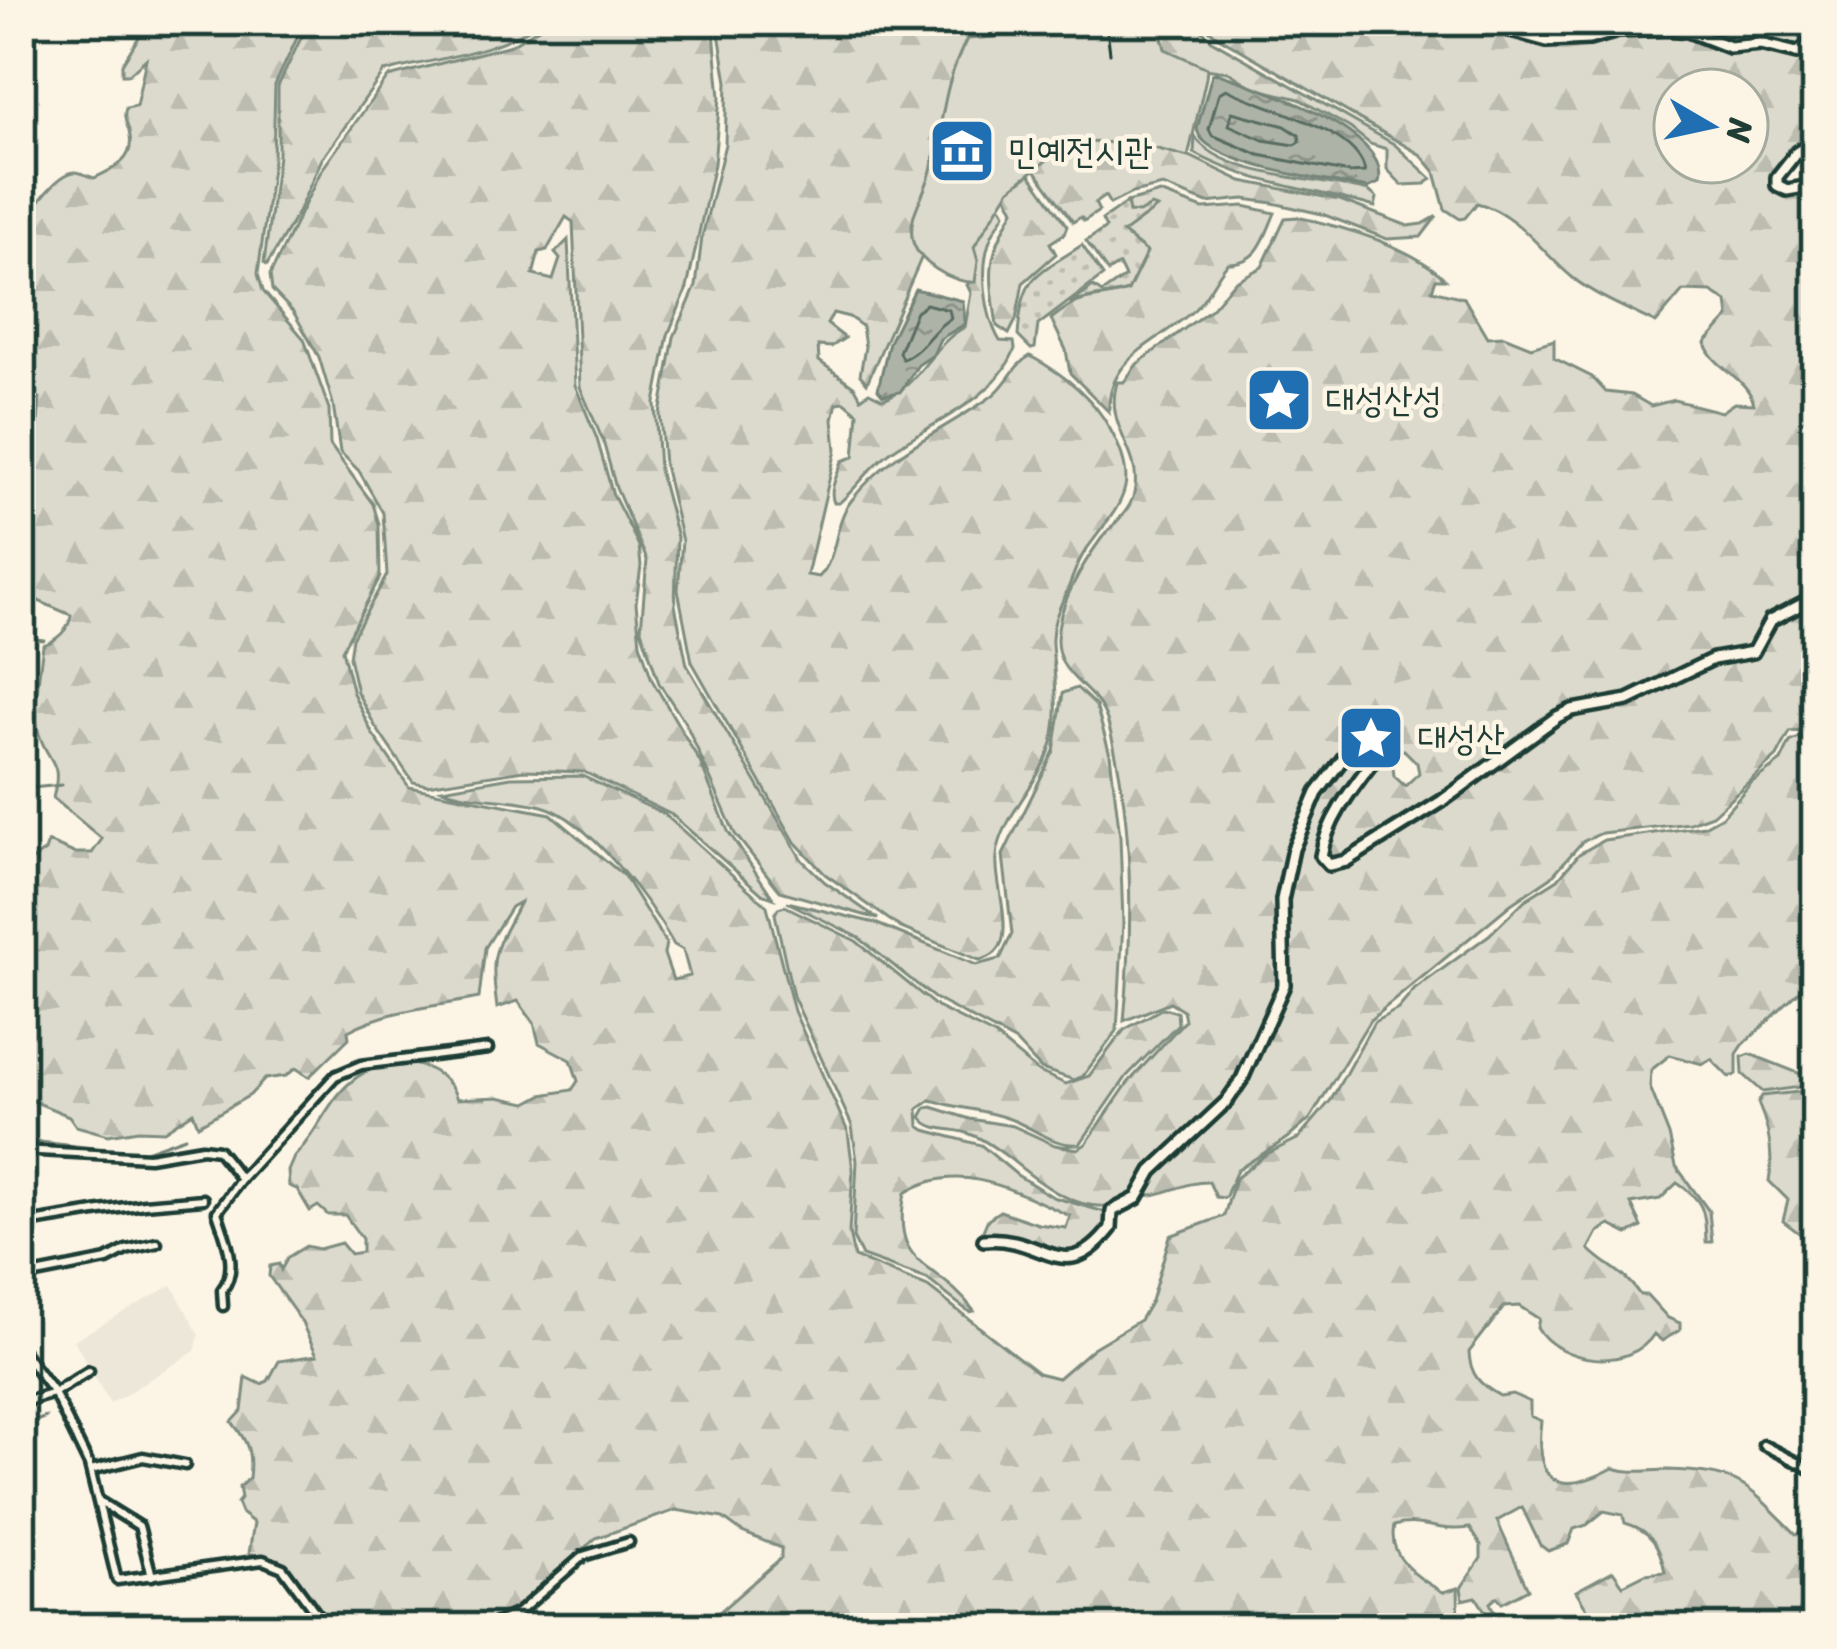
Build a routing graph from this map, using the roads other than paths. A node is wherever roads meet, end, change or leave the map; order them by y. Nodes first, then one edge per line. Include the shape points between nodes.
1 (1504, 21) edge
2 (1788, 21) edge
3 (1816, 140) edge
4 (1816, 185) edge
5 (1816, 598) edge
6 (488, 1049) dead end
7 (21, 1150) edge
8 (241, 1179) junction
9 (203, 1199) dead end
10 (21, 1224) edge
11 (984, 1240) dead end
12 (157, 1243) dead end
13 (21, 1277) edge
14 (223, 1306) dead end
15 (21, 1349) edge
16 (89, 1371) dead end
17 (54, 1393) junction
18 (21, 1403) edge
19 (1763, 1445) dead end
20 (185, 1466) dead end
21 (91, 1470) junction
22 (1816, 1472) edge
23 (100, 1502) junction
24 (629, 1542) dead end
25 (152, 1577) junction
26 (326, 1628) edge
27 (485, 1628) edge

1 - 2 street via 1511,31 1547,41 1670,29 1729,47 1805,50 1810,34
3 - 4 street via 1796,153 1777,184
5 - 11 street via 1770,621 1753,652 1713,659 1628,700 1557,717 1442,801 1329,865 1321,856 1324,840 1389,740 1382,724 1365,729 1317,793 1293,849 1282,900 1284,985 1227,1101 1153,1171 1137,1198 1112,1211 1111,1228 1088,1252 1067,1260 1012,1240
6 - 8 street via 361,1065 334,1076
7 - 8 street via 149,1157 211,1148
8 - 14 street via 218,1213 232,1267
9 - 10 street
12 - 13 street
15 - 17 street
16 - 17 street
17 - 18 street
17 - 21 street
19 - 22 street
20 - 21 street via 143,1457
21 - 23 street
23 - 25 street via 139,1526
23 - 25 street via 117,1580
24 - 27 street via 583,1556 518,1613
25 - 26 street via 262,1560 284,1568

